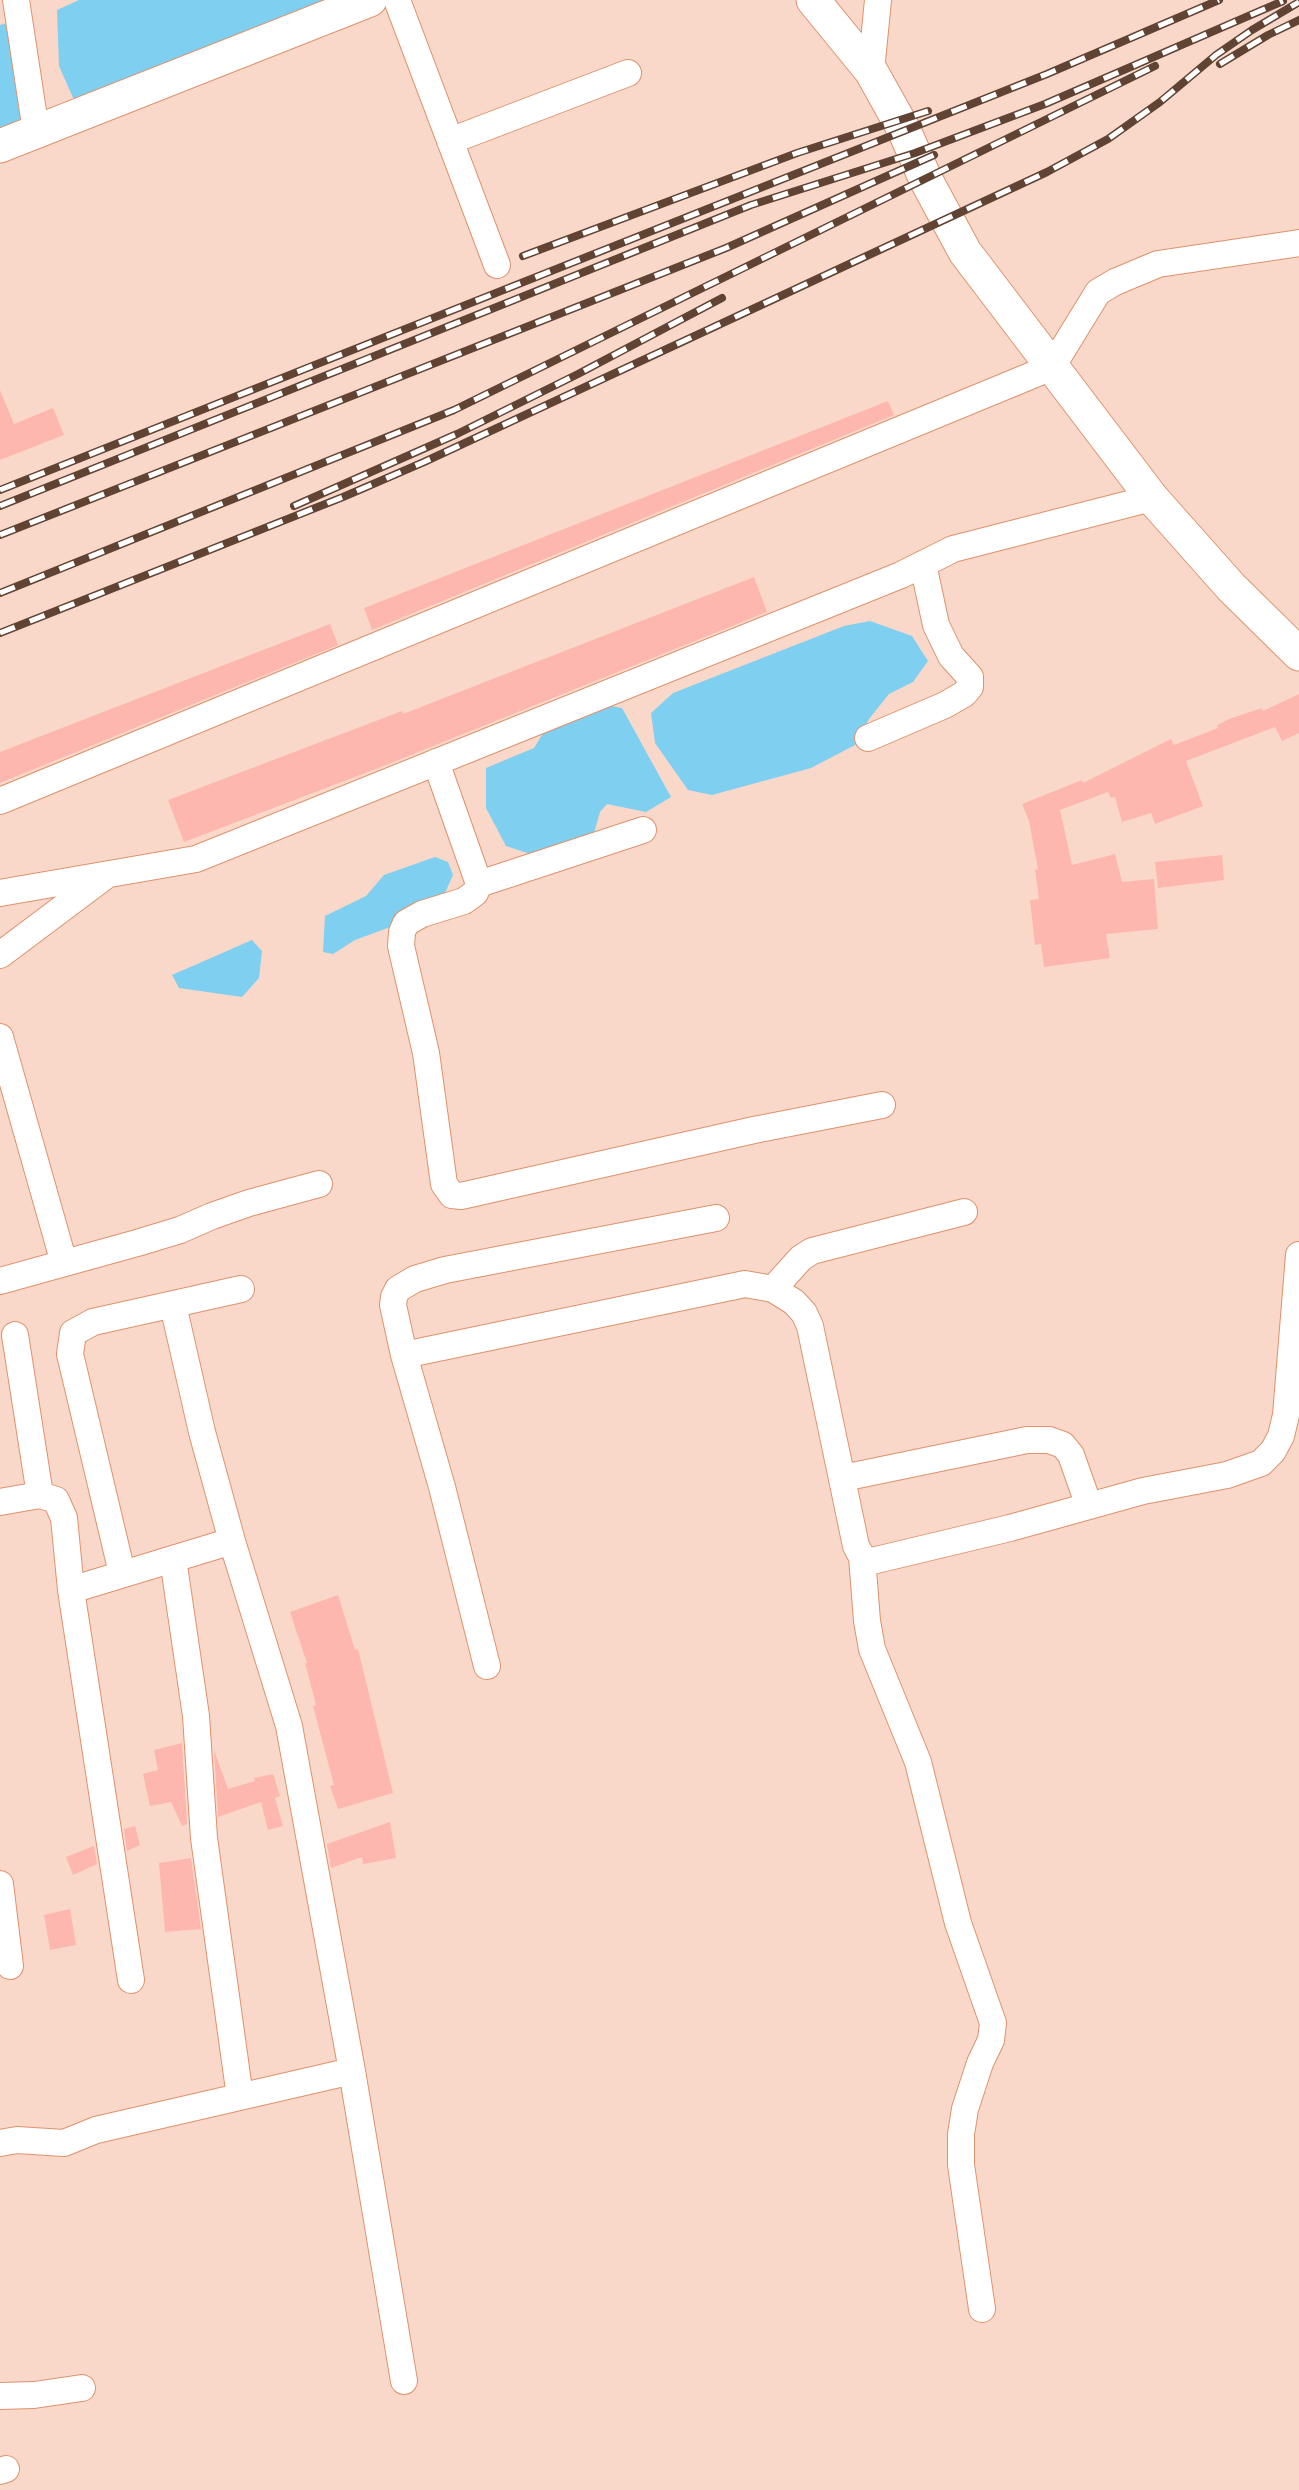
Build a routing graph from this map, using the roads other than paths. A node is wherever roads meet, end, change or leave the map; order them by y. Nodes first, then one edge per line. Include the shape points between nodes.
1 (16, 0) edge
2 (370, 0) edge
3 (397, 0) edge
4 (813, 0) edge
5 (878, 0) edge
6 (871, 71) junction
7 (628, 74) dead end
8 (36, 131) junction
9 (450, 141) junction
10 (0, 146) edge
11 (1299, 243) edge
12 (497, 265) dead end
13 (1052, 367) junction
14 (1152, 498) junction
15 (923, 564) junction
16 (1298, 652) edge
17 (869, 738) dead end
18 (436, 762) junction
19 (0, 801) edge
20 (643, 830) dead end
21 (111, 872) junction
22 (479, 884) junction
23 (0, 893) edge
24 (0, 955) edge
25 (0, 1037) edge
26 (882, 1105) dead end
27 (319, 1184) dead end
28 (964, 1212) dead end
29 (716, 1218) dead end
30 (1299, 1255) edge
31 (64, 1264) junction
32 (0, 1281) edge
33 (241, 1289) dead end
34 (774, 1289) junction
35 (173, 1305) junction
36 (15, 1335) dead end
37 (404, 1355) junction
38 (1294, 1369) edge
39 (843, 1478) junction
40 (40, 1495) junction
41 (0, 1502) edge
42 (1089, 1506) junction
43 (232, 1541) junction
44 (862, 1557) junction
45 (173, 1559) junction
46 (122, 1573) junction
47 (71, 1590) junction
48 (487, 1666) dead end
49 (0, 1884) edge
50 (3, 1936) edge
51 (10, 1966) dead end
52 (131, 1980) dead end
53 (352, 2071) junction
54 (240, 2096) junction
55 (0, 2143) edge
56 (982, 2309) dead end
57 (404, 2381) dead end
58 (82, 2388) dead end
59 (0, 2396) edge

1 - 8 street
2 - 8 main road
3 - 9 street
4 - 6 main road
5 - 6 street
6 - 13 main road via 965,252
7 - 9 street
8 - 10 main road
9 - 12 street
11 - 13 street via 1158,264 1115,282 1098,292
13 - 14 main road
13 - 19 street
14 - 15 street via 953,549
14 - 16 main road via 1231,587
15 - 17 street via 936,625 951,656 970,677 970,687 945,705
15 - 18 street
18 - 21 street via 196,859
18 - 22 street
20 - 22 street
21 - 23 street
21 - 24 street
22 - 26 street via 464,901 422,914 406,923 401,933 426,1053 444,1184 452,1195
25 - 31 street
27 - 31 street
28 - 34 street via 812,1251
29 - 37 street via 415,1279 394,1297
30 - 38 street
31 - 32 street
33 - 35 street
34 - 37 street via 745,1284
34 - 39 street via 794,1302 810,1326
35 - 43 street
35 - 46 street via 93,1322 73,1333 70,1354
36 - 40 street
37 - 48 street
38 - 42 street via 1281,1436 1261,1463
39 - 42 street via 1027,1440 1049,1440 1063,1445 1071,1455
39 - 44 street
40 - 41 street
40 - 47 street via 56,1500 64,1518
42 - 44 street via 872,1561
43 - 45 street
43 - 53 street via 289,1726
44 - 56 street via 872,1649 918,1762 958,1923 993,2023 991,2040 964,2109 961,2134 961,2165
45 - 46 street
45 - 54 street via 196,1716 204,1838
46 - 47 street
47 - 52 street
49 - 50 street
50 - 51 street
53 - 54 street
53 - 57 street
54 - 55 street via 96,2130 64,2143
58 - 59 street

